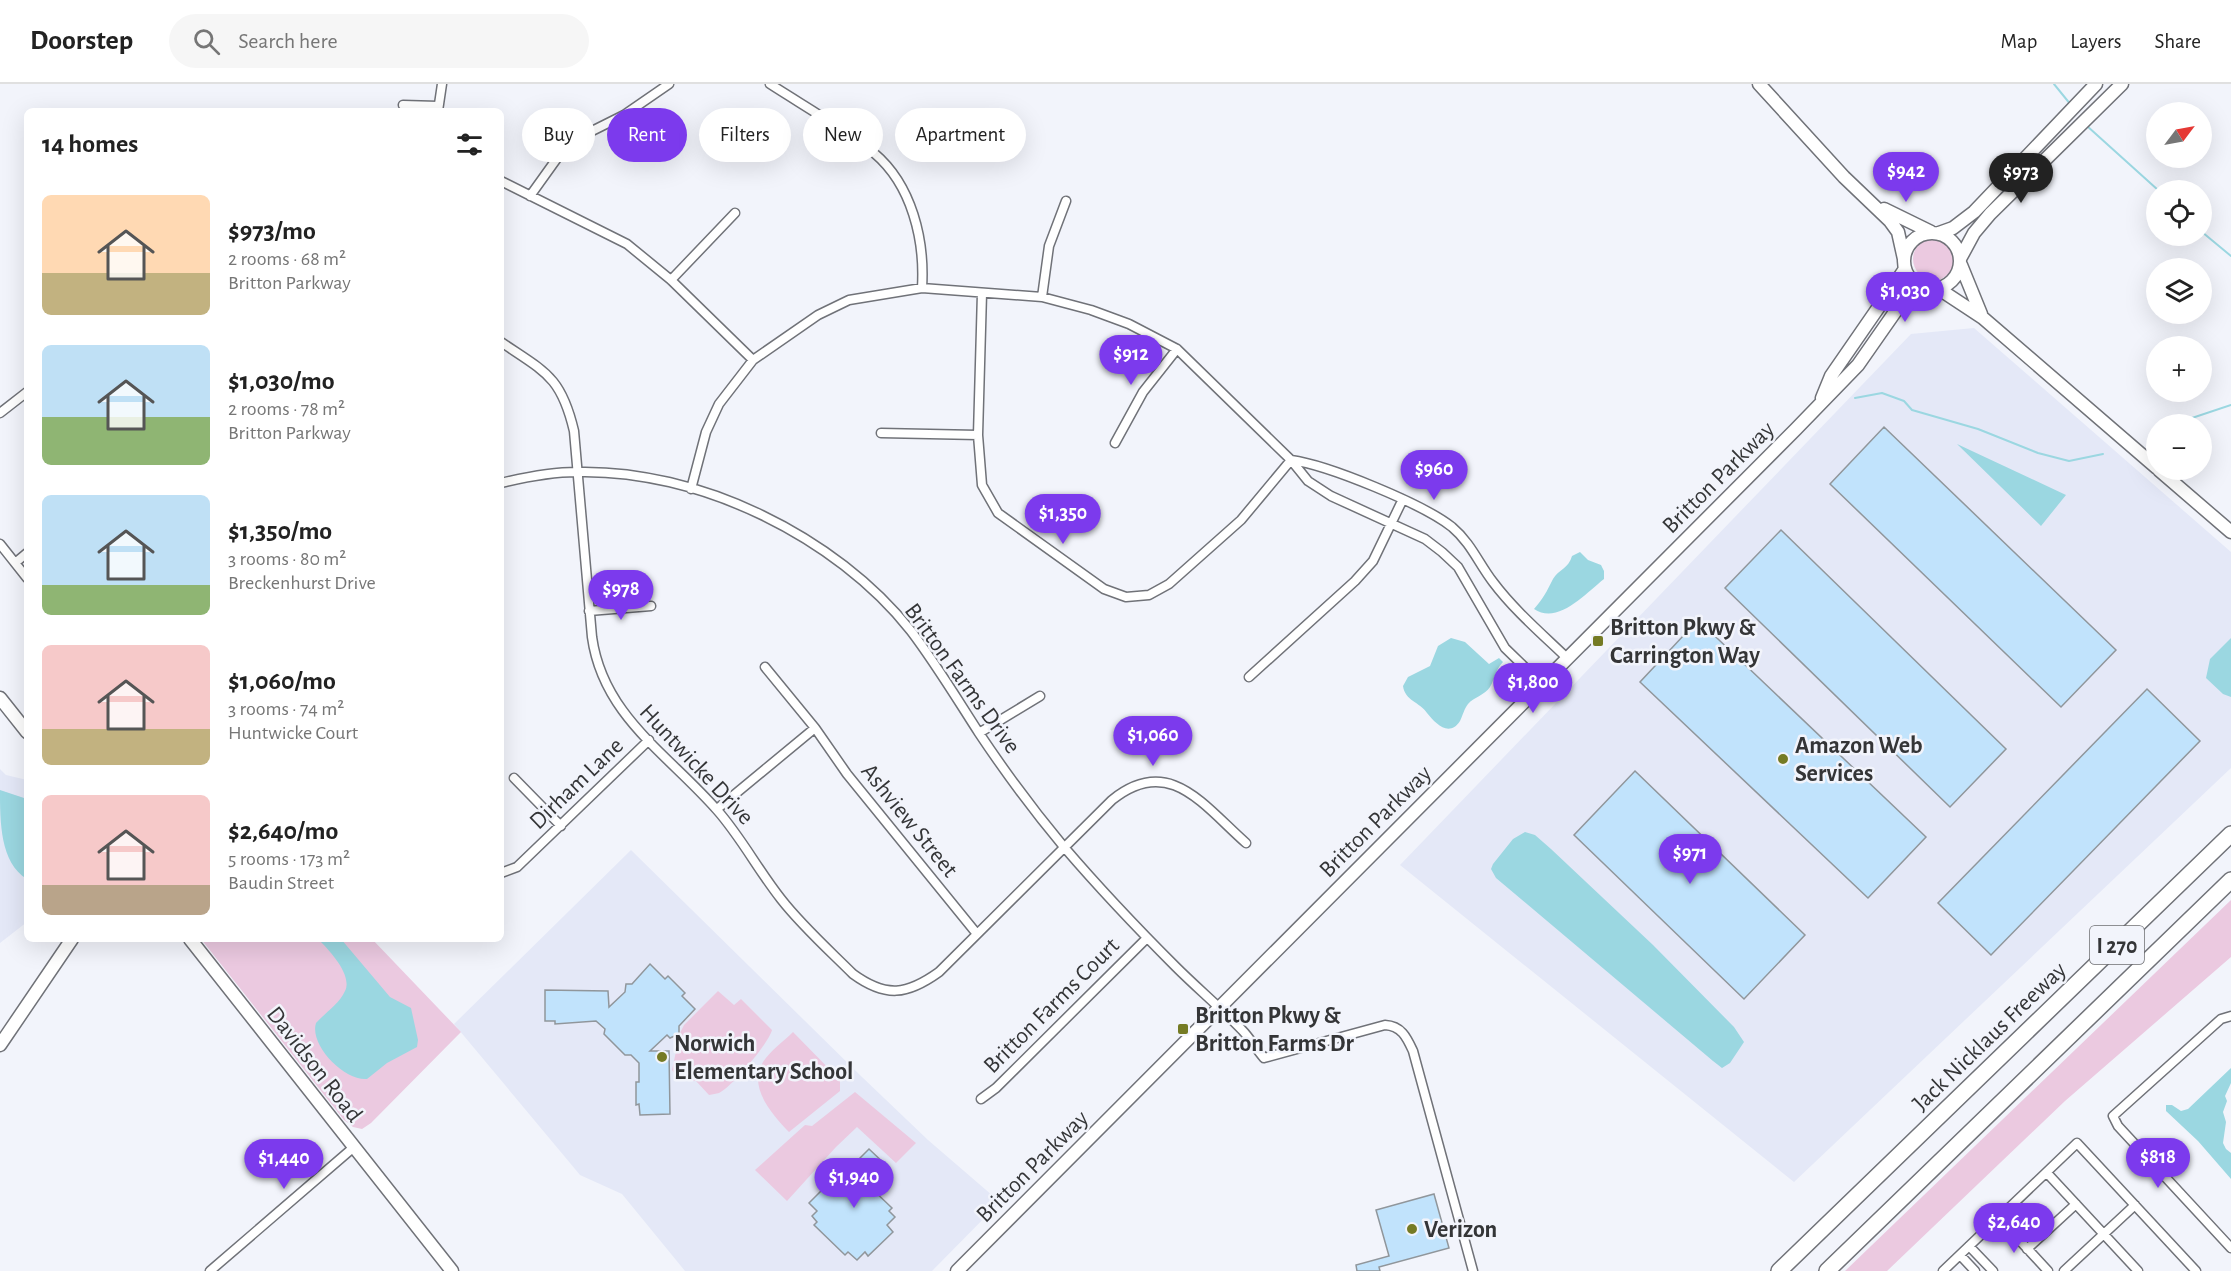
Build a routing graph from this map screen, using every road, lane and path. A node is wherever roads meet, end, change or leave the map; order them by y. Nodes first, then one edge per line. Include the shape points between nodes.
1 (442, 84) edge
2 (669, 84) edge
3 (770, 84) edge
4 (1759, 84) edge
5 (2095, 84) edge
6 (2122, 84) edge
7 (403, 105) dead end
8 (429, 108) edge
9 (438, 108) edge
10 (504, 183) edge
11 (530, 196) junction
12 (1868, 200) junction
13 (1066, 201) dead end
14 (735, 213) dead end
15 (1935, 233) junction
16 (1961, 261) junction
17 (1904, 264) junction
18 (671, 280) junction
19 (922, 288) junction
20 (1923, 288) junction
21 (1939, 289) junction
22 (982, 293) junction
23 (1042, 297) junction
24 (1983, 318) junction
25 (504, 344) edge
26 (1177, 349) junction
27 (753, 360) junction
28 (24, 394) edge
29 (1822, 400) junction
30 (0, 414) edge
31 (881, 433) dead end
32 (978, 435) junction
33 (1115, 443) dead end
34 (2146, 459) edge
35 (1291, 460) junction
36 (578, 472) junction
37 (2171, 480) edge
38 (504, 482) edge
39 (691, 489) junction
40 (1402, 501) junction
41 (1392, 523) junction
42 (2231, 532) edge
43 (0, 544) edge
44 (24, 556) edge
45 (15, 563) junction
46 (24, 575) edge
47 (651, 606) dead end
48 (589, 611) junction
49 (1567, 658) junction
50 (765, 667) dead end
51 (1249, 677) dead end
52 (1542, 684) junction
53 (1040, 696) dead end
54 (0, 698) edge
55 (24, 728) edge
56 (815, 728) junction
57 (979, 733) junction
58 (649, 740) junction
59 (514, 778) dead end
60 (717, 809) junction
61 (561, 826) junction
62 (2231, 834) edge
63 (1246, 843) dead end
64 (1065, 848) junction
65 (504, 872) edge
66 (2231, 880) edge
67 (977, 934) junction
68 (1147, 938) junction
69 (70, 942) edge
70 (192, 942) edge
71 (1218, 1009) junction
72 (2231, 1016) edge
73 (0, 1045) edge
74 (981, 1099) dead end
75 (354, 1147) junction
76 (2047, 1173) junction
77 (2076, 1204) junction
78 (2135, 1205) junction
79 (1999, 1218) junction
80 (2104, 1234) junction
81 (1970, 1246) junction
82 (2231, 1248) edge
83 (2027, 1249) junction
84 (1960, 1255) junction
85 (210, 1271) edge
86 (452, 1271) edge
87 (957, 1271) edge
88 (1473, 1271) edge
89 (1779, 1271) edge
90 (1827, 1271) edge
91 (1943, 1271) edge
92 (1975, 1271) edge
93 (1993, 1271) edge
94 (2048, 1271) edge
95 (2064, 1271) edge
96 (2138, 1271) edge
97 (2196, 1271) edge

1 - 9 street
2 - 11 street via 624,116 568,143
3 - 19 street via 875,154 901,187 920,231
4 - 12 main road
5 - 15 main road via 1974,212 1953,228
6 - 16 main road via 1974,233
7 - 8 street
10 - 11 street
11 - 18 street via 627,244
12 - 15 main road
12 - 17 main road via 1898,231
13 - 23 street via 1049,246
14 - 18 street
15 - 16 main road via 1954,242
15 - 17 main road via 1915,238 1905,251
16 - 21 main road via 1954,280
16 - 24 main road
17 - 20 main road via 1909,277
17 - 29 main road, Britton Parkway via 1831,376
18 - 27 street
19 - 22 street
19 - 27 street via 849,300 818,315
20 - 21 main road
20 - 29 main road, Britton Parkway via 1902,302 1858,365
21 - 24 main road
22 - 23 street
22 - 32 street
23 - 26 street via 1129,324
24 - 34 main road
25 - 36 street, Huntwicke Drive via 554,381 566,401
26 - 33 street via 1143,392
26 - 35 street
27 - 39 street via 719,404 706,432
28 - 30 street
29 - 49 main road, Britton Parkway
31 - 32 street
32 - 35 street via 982,485 998,513 1104,589 1126,597 1149,595 1169,584 1241,520
35 - 40 street via 1308,462
35 - 41 street via 1308,481 1331,496
36 - 38 street, Britton Farms Drive
36 - 39 street, Britton Farms Drive via 663,480
36 - 48 street, Huntwicke Drive
37 - 42 main road
39 - 57 street, Britton Farms Drive via 785,527 838,560 870,587 909,629 948,681
40 - 41 street
40 - 49 street via 1436,517 1468,543 1503,594
41 - 51 street via 1373,561
41 - 52 street via 1425,539 1458,567 1505,648
43 - 45 street
44 - 45 street
45 - 46 street
47 - 48 street
48 - 58 street, Huntwicke Drive via 595,661 605,685
49 - 52 main road, Britton Parkway
50 - 56 street, Ashview Street
52 - 71 main road, Britton Parkway
53 - 57 street
54 - 55 main road
56 - 60 street
56 - 67 street, Ashview Street via 846,774
57 - 64 street, Britton Farms Drive
58 - 60 street, Huntwicke Drive
58 - 61 street, Dirham Lane
59 - 61 street
60 - 67 street, Huntwicke Drive via 781,899 867,984 881,990 912,989 939,972
61 - 65 street, Dirham Lane via 517,867
62 - 89 highway, Jack Nicklaus Freeway / I 270
63 - 64 street, Huntwicke Drive via 1180,787 1152,780 1125,790
64 - 67 street, Huntwicke Drive
64 - 68 street, Britton Farms Drive
66 - 90 highway, I 270
68 - 71 street, Britton Farms Drive
68 - 74 street, Britton Farms Court
69 - 73 main road
70 - 75 main road, Davidson Road
71 - 87 main road, Britton Parkway
71 - 88 street, Britton Farms Drive via 1243,1031 1263,1058 1385,1025 1397,1027 1405,1035 1413,1051
72 - 82 street via 2221,1019 2113,1116
75 - 85 street
75 - 86 main road, Davidson Road
76 - 77 street
76 - 78 street via 2077,1143
76 - 79 street
77 - 80 street
77 - 83 street
78 - 80 street
78 - 97 street
79 - 81 street
79 - 83 street
80 - 95 street
80 - 96 street
81 - 84 street
81 - 93 street
83 - 94 street
84 - 91 street
84 - 92 street

